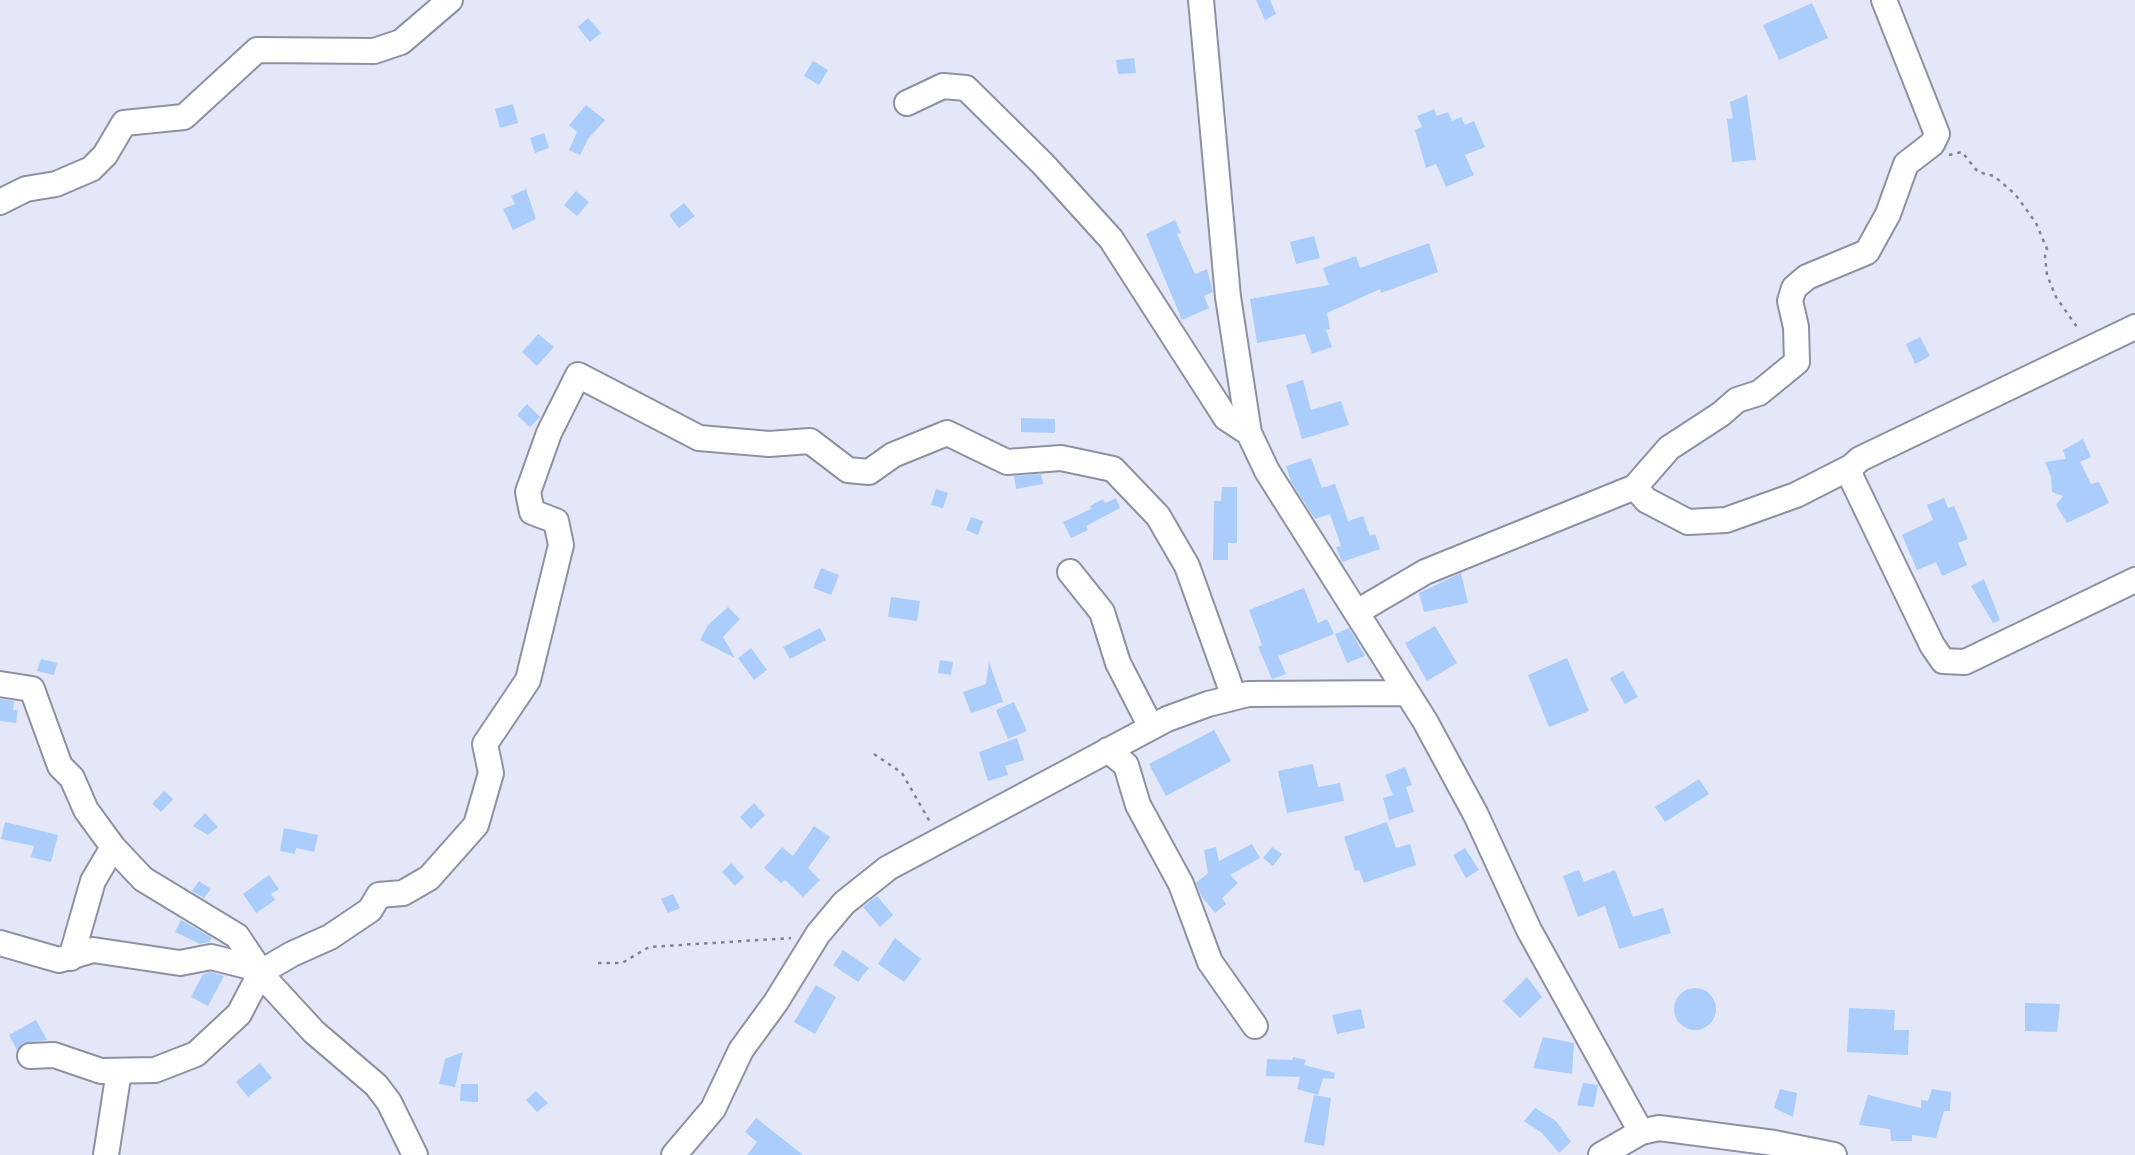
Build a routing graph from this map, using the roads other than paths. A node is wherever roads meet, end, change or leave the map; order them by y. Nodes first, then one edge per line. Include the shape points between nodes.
1 (450, 0) edge
2 (1201, 0) edge
3 (1884, 0) edge
4 (907, 103) dead end
5 (0, 202) edge
6 (2135, 327) edge
7 (1249, 433) junction
8 (1851, 467) junction
9 (1634, 487) junction
10 (1070, 572) dead end
11 (2135, 580) edge
12 (1357, 612) junction
13 (0, 684) edge
14 (1406, 693) junction
15 (1234, 697) junction
16 (1151, 727) junction
17 (1108, 750) junction
18 (113, 847) junction
19 (0, 943) edge
20 (71, 958) junction
21 (261, 972) junction
22 (1255, 1026) dead end
23 (30, 1056) dead end
24 (119, 1071) junction
25 (1641, 1132) junction
26 (106, 1155) edge
27 (415, 1155) edge
28 (674, 1155) edge
29 (1601, 1155) edge
30 (1829, 1155) edge

1 - 5 street via 401,42 374,51 257,50 184,117 124,123 106,155 91,169
2 - 7 street via 1228,297
3 - 9 street via 1937,134 1932,144 1906,164 1888,214 1867,252 1807,277 1794,288 1790,301 1797,362 1759,393 1737,400 1669,448
4 - 7 street via 943,86 966,88 1111,239 1226,418
6 - 8 street
7 - 12 street
8 - 9 street via 1796,495 1726,520 1688,522 1646,500
8 - 11 street via 1851,477 1943,661 1965,662
9 - 12 street via 1425,572
10 - 16 street via 1102,612 1118,663
12 - 14 street
13 - 18 street via 32,689 60,766
14 - 15 street
14 - 25 street via 1476,815 1529,930
15 - 16 street
15 - 21 street via 1187,566 1158,516 1113,469 1061,458 1007,462 947,433 893,455 869,471 848,470 810,441 769,444 699,438 578,375 549,433 528,492 532,512 556,521 561,545 528,680 485,744 491,773 475,825 429,878 403,893 379,895 370,910 330,937
16 - 17 street
17 - 22 street via 1126,765 1139,805 1181,884 1210,962
17 - 28 street via 888,868 844,903 818,934 741,1050 713,1109
18 - 20 street via 93,881
18 - 21 street via 143,879 237,936
19 - 20 street via 58,960
20 - 21 street via 93,950 180,963 211,957
21 - 24 street via 239,1014 196,1054 155,1070
21 - 27 street via 314,1032 376,1085
23 - 24 street via 54,1055 101,1071
24 - 26 street
25 - 29 street
25 - 30 street via 1691,1130

